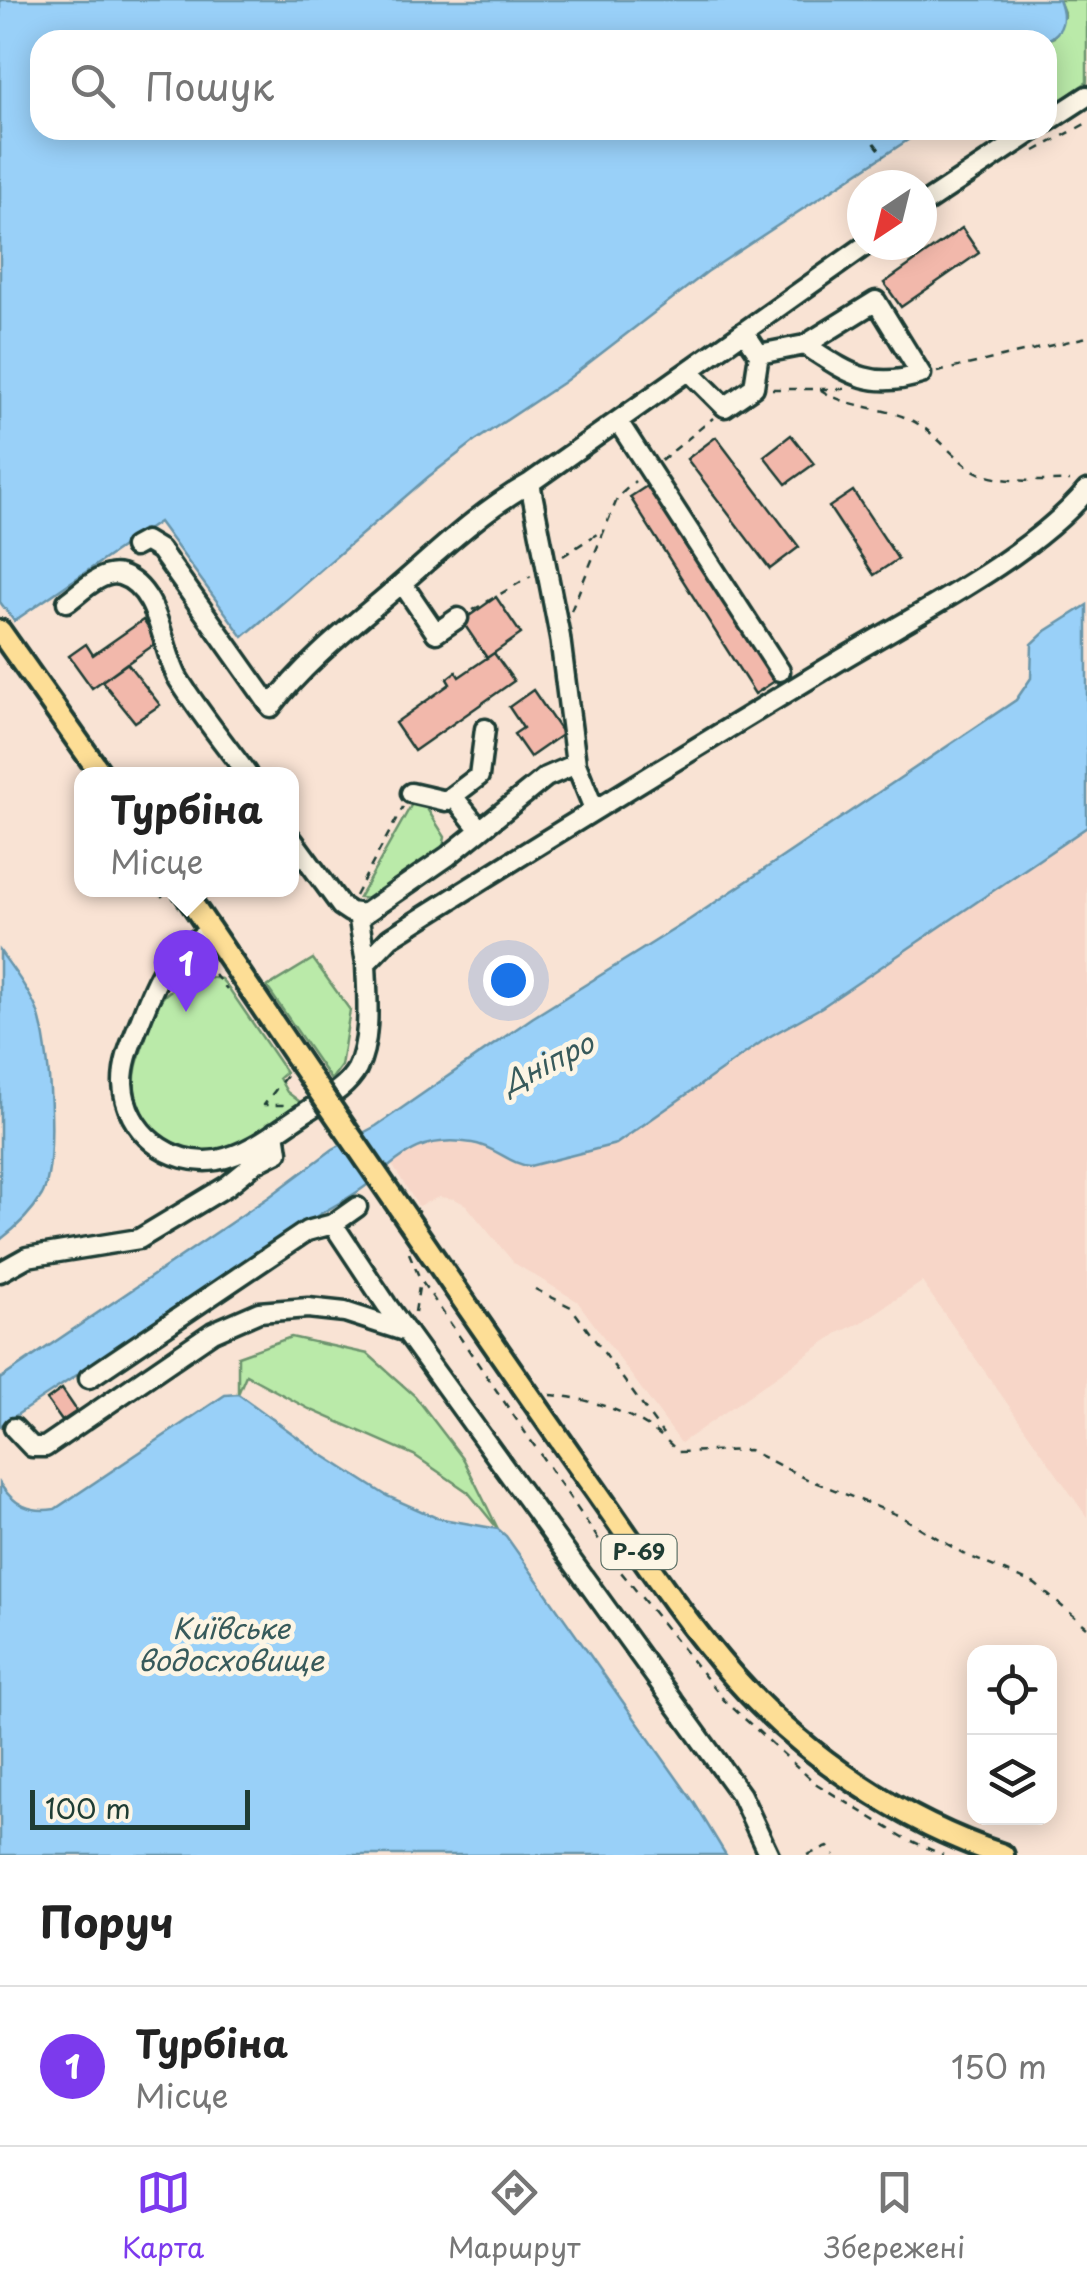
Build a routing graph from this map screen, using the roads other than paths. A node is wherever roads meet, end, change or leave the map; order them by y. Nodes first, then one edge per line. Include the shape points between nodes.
1 (1085, 103) edge
2 (1057, 117) edge
3 (1021, 140) edge
4 (937, 195) edge
5 (847, 259) edge
6 (745, 333) junction
7 (805, 346) junction
8 (760, 354) junction
9 (690, 372) junction
10 (618, 423) junction
11 (530, 483) junction
12 (1085, 486) edge
13 (134, 547) dead end
14 (402, 583) junction
15 (67, 602) dead end
16 (458, 618) dead end
17 (0, 631) edge
18 (780, 671) dead end
19 (485, 729) dead end
20 (576, 764) junction
21 (96, 767) edge
22 (241, 767) edge
23 (411, 793) road end
24 (453, 796) junction
25 (594, 809) junction
26 (480, 830) junction
27 (299, 849) edge
28 (175, 897) edge
29 (358, 914) junction
30 (212, 930) junction
31 (366, 963) junction
32 (275, 1132) junction
33 (356, 1207) dead end
34 (333, 1224) junction
35 (0, 1272) edge
36 (407, 1332) junction
37 (89, 1378) dead end
38 (14, 1428) dead end
39 (1000, 1854) edge
40 (769, 1855) edge

1 - 2 street
3 - 4 street
5 - 6 street
6 - 8 street
6 - 9 street
7 - 7 street via 876,301 921,374 858,379
7 - 8 street
8 - 9 street via 754,387 725,406
9 - 10 street
10 - 11 street
10 - 18 street
11 - 14 street via 477,516
11 - 20 street
12 - 25 street via 1064,518 980,576
13 - 14 street via 145,541 160,550 271,706 295,675
14 - 16 street via 436,633
15 - 22 street via 109,574 135,584 154,611 176,676
17 - 21 main road
19 - 24 street via 479,776
20 - 25 street
20 - 26 street via 546,778
23 - 24 street via 446,802
24 - 26 street
25 - 31 street via 390,938
26 - 29 street
27 - 29 street via 341,906
28 - 30 main road, Р-69
29 - 31 street
30 - 32 street via 170,960 152,994 126,1059 125,1101 148,1140 183,1158 222,1159
30 - 39 main road, Р-69, bridge via 526,1393 692,1624 801,1742 894,1806
31 - 32 street via 365,1042 358,1068 345,1086
32 - 35 street via 278,1152 140,1239 27,1257
33 - 34 street
34 - 36 street
34 - 37 street via 307,1231
36 - 38 street via 344,1312 259,1312 214,1332 44,1447 32,1447
36 - 40 street via 740,1796

